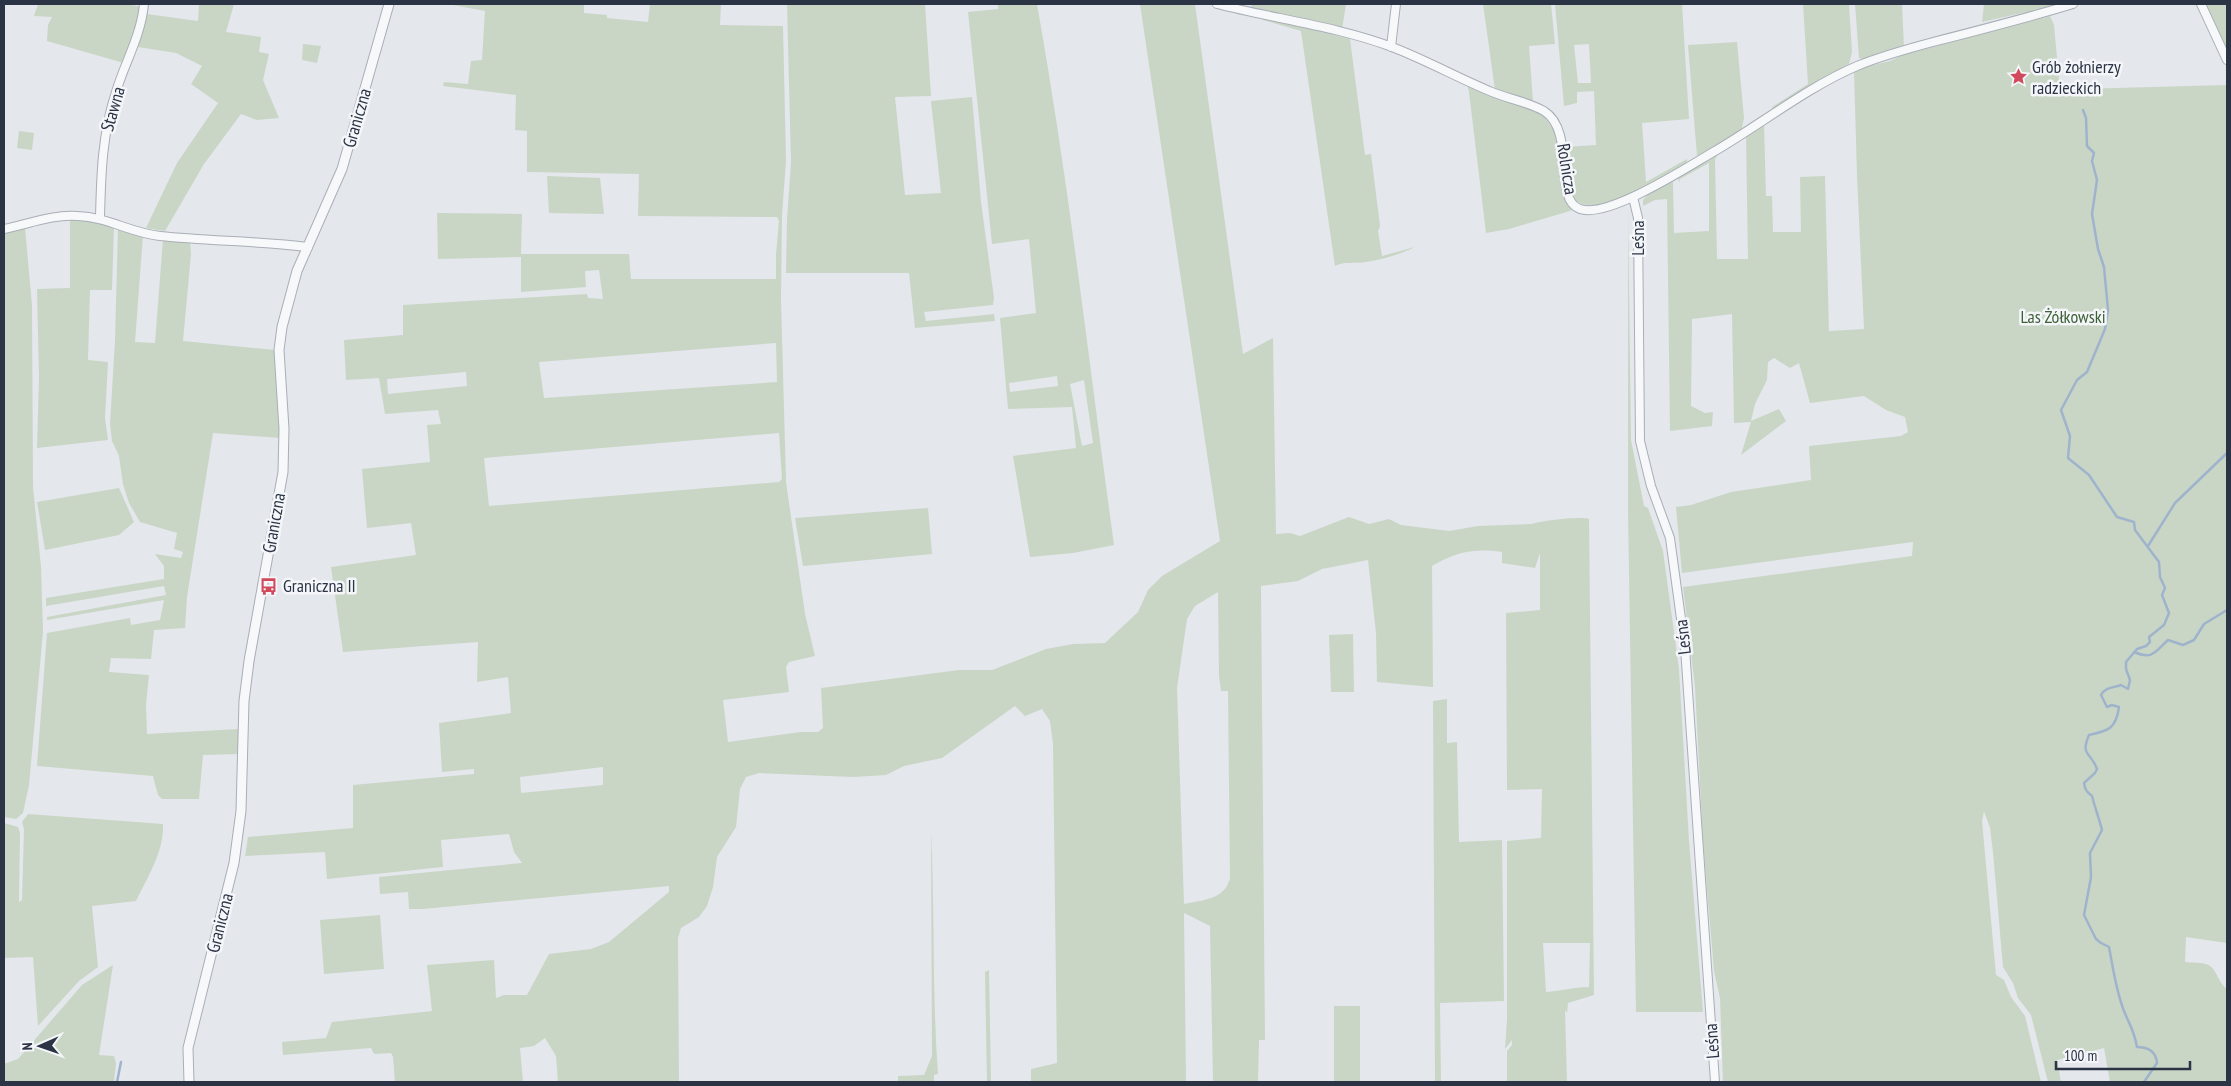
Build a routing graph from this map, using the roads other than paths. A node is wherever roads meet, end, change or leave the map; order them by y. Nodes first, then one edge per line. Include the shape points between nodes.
1 (144, 4) edge
2 (389, 4) edge
3 (1218, 4) edge
4 (1396, 4) edge
5 (2073, 4) edge
6 (2201, 4) edge
7 (1391, 47) junction
8 (2227, 60) edge
9 (1633, 196) junction
10 (100, 218) junction
11 (4, 229) edge
12 (308, 247) junction
13 (189, 1082) edge
14 (1715, 1082) edge

1 - 10 street, Stawna via 135,46 116,91 106,126
2 - 12 street, Graniczna via 342,169
3 - 7 street, Rolnicza
4 - 7 street
5 - 9 street, Rolnicza via 1857,66
6 - 8 street
7 - 9 street, Rolnicza via 1548,114 1561,133 1568,196 1578,208 1607,207
9 - 14 street, Leśna via 1638,218 1640,441 1651,486 1670,538 1685,648
10 - 11 street via 54,216
10 - 12 street via 133,231 158,236
12 - 13 street, Graniczna via 292,287 282,327 279,350 283,472 244,701 238,838 188,1048

